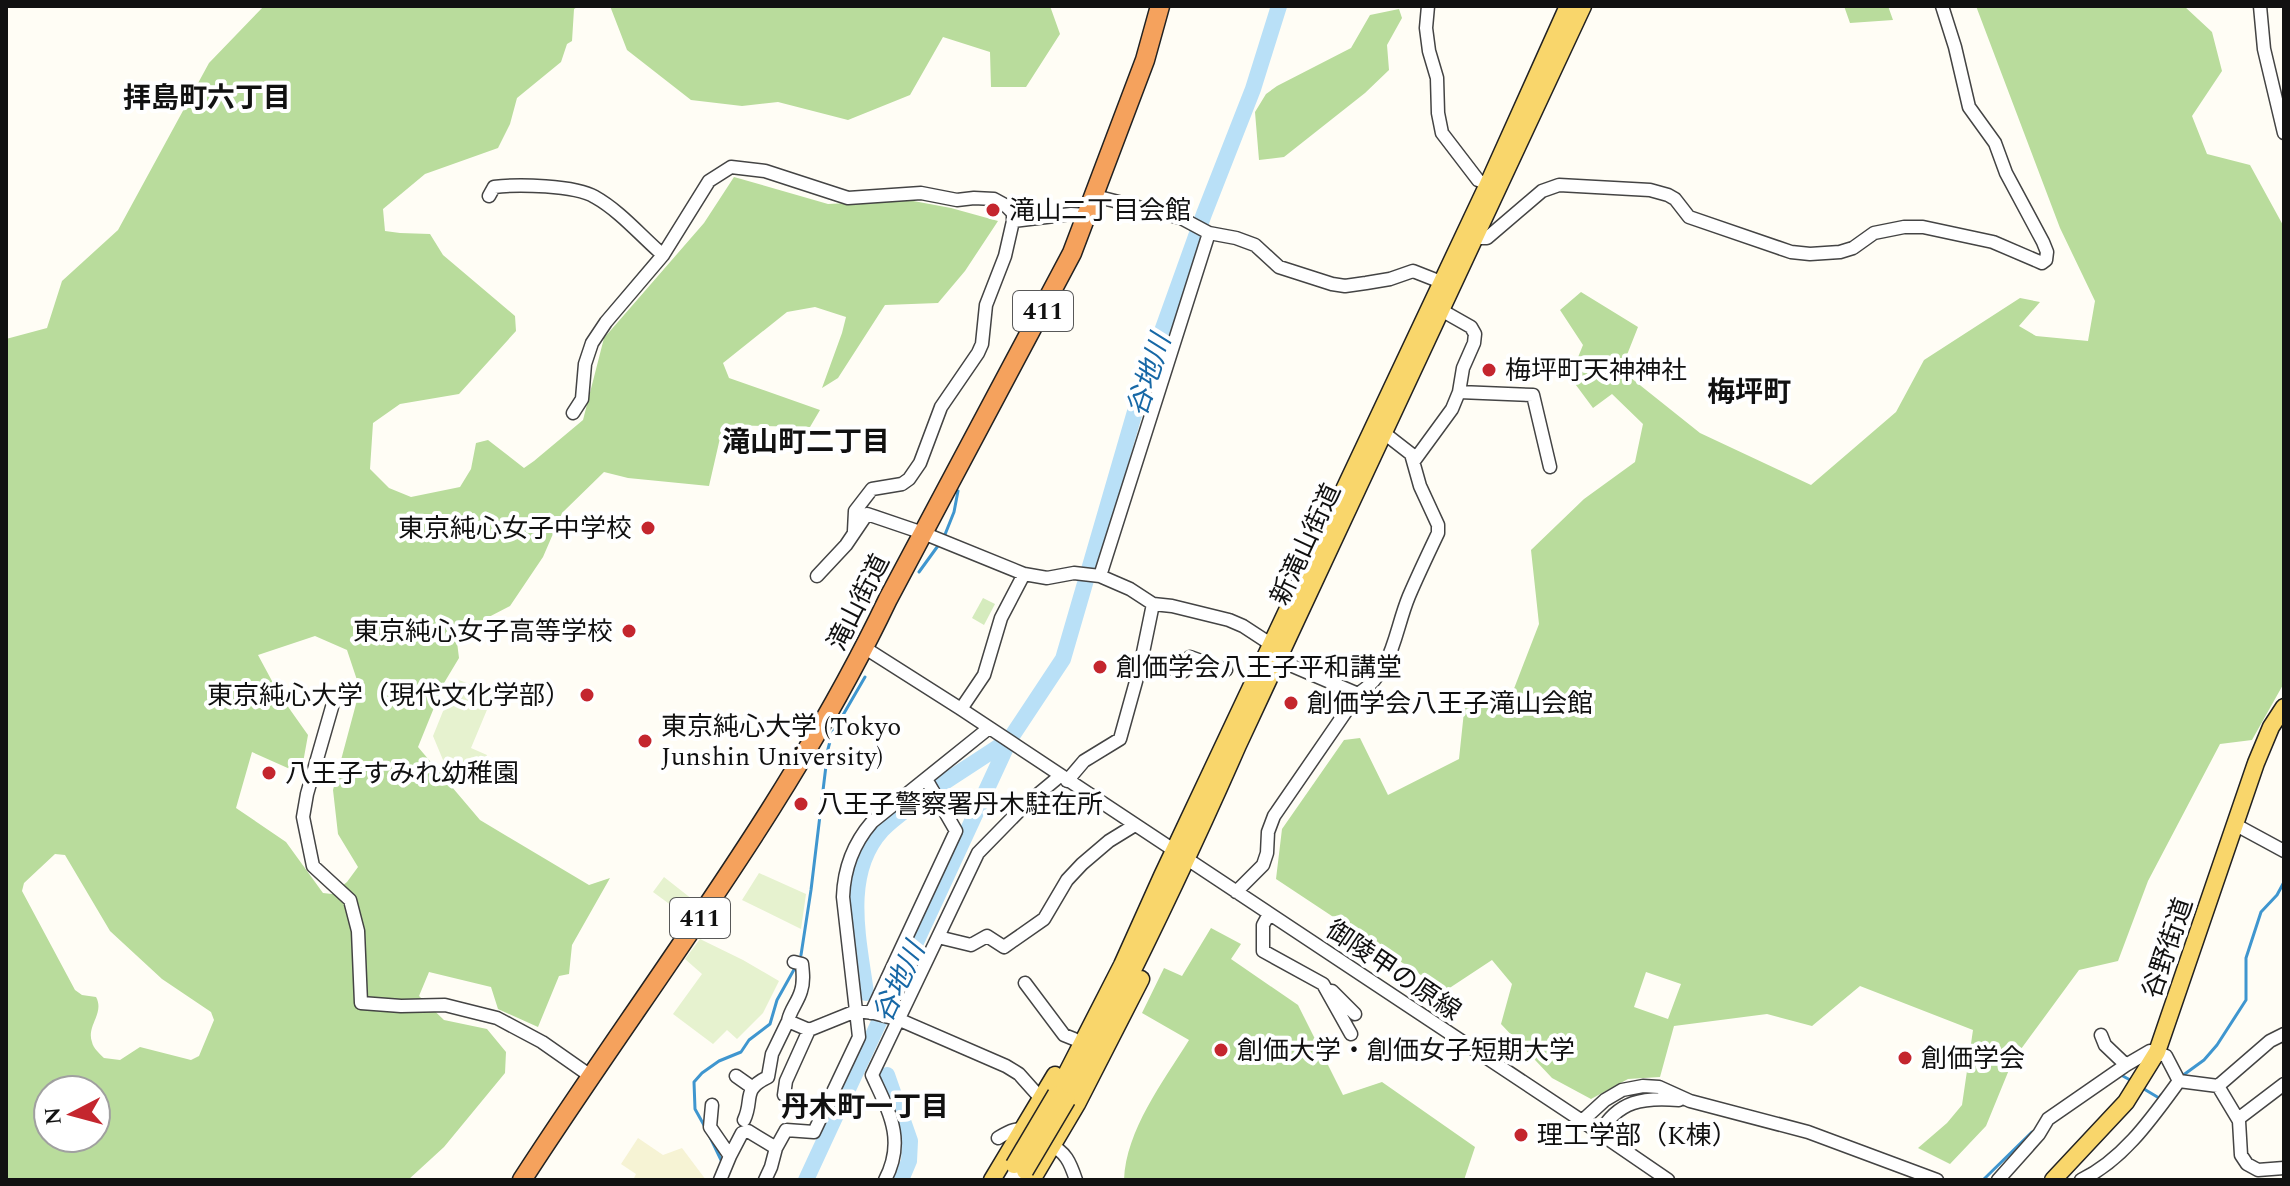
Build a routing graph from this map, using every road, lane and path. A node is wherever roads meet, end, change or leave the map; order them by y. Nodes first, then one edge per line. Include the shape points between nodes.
1 (1160, 6) edge
2 (1428, 6) edge
3 (1568, 6) edge
4 (1583, 6) edge
5 (1942, 6) edge
6 (2260, 6) edge
7 (2282, 110) edge
8 (2284, 133) edge
9 (1488, 184) junction
10 (489, 196) dead end
11 (1095, 196) junction
12 (1088, 215) junction
13 (1013, 221) junction
14 (1207, 232) junction
15 (1476, 238) junction
16 (663, 255) junction
17 (1441, 282) junction
18 (1441, 310) junction
19 (1413, 356) junction
20 (1459, 392) junction
21 (573, 413) dead end
22 (1384, 433) junction
23 (1414, 461) junction
24 (1550, 467) dead end
25 (923, 533) junction
26 (854, 534) junction
27 (1024, 574) junction
28 (817, 576) dead end
29 (1099, 576) junction
30 (1153, 604) junction
31 (865, 648) junction
32 (1276, 649) junction
33 (1141, 662) junction
34 (1226, 670) dead end
35 (1358, 694) junction
36 (332, 707) dead end
37 (2284, 707) edge
38 (961, 709) junction
39 (991, 730) junction
40 (926, 779) junction
41 (1063, 779) junction
42 (1135, 825) junction
43 (2236, 825) junction
44 (2284, 851) edge
45 (1181, 856) junction
46 (1236, 892) junction
47 (1269, 914) junction
48 (1152, 917) junction
49 (938, 937) junction
50 (794, 962) dead end
51 (1025, 983) dead end
52 (1323, 984) junction
53 (856, 1011) junction
54 (872, 1013) junction
55 (1355, 1014) dead end
56 (897, 1019) junction
57 (788, 1021) junction
58 (809, 1030) junction
59 (1351, 1034) dead end
60 (2284, 1034) edge
61 (2101, 1035) dead end
62 (1074, 1039) junction
63 (2157, 1052) junction
64 (2126, 1065) junction
65 (736, 1076) dead end
66 (592, 1077) junction
67 (2179, 1081) junction
68 (2284, 1084) edge
69 (2218, 1086) junction
70 (753, 1088) junction
71 (784, 1095) dead end
72 (1690, 1101) junction
73 (1058, 1103) junction
74 (712, 1105) dead end
75 (2238, 1119) junction
76 (744, 1120) dead end
77 (1582, 1121) junction
78 (1024, 1129) junction
79 (1599, 1134) junction
80 (998, 1138) dead end
81 (1053, 1145) junction
82 (776, 1148) junction
83 (730, 1156) junction
84 (2284, 1168) edge
85 (1019, 1175) edge
86 (1917, 1176) edge
87 (2057, 1179) edge
88 (522, 1180) edge
89 (720, 1180) edge
90 (765, 1180) edge
91 (885, 1180) edge
92 (992, 1180) edge
93 (1076, 1180) edge
94 (1668, 1180) edge
95 (1937, 1180) edge
96 (1998, 1180) edge
97 (2081, 1180) edge

1 - 11 highway, 滝山街道 / 411
2 - 9 street via 1426,28 1442,133 1478,180
3 - 9 main road, 新滝山街道
4 - 15 main road, 新滝山街道
5 - 15 street via 1969,107 1995,143 2043,242 2047,252 2042,263 1993,242 1923,227 1874,233 1840,252 1791,252 1689,217 1668,195 1559,185 1542,191 1487,238
6 - 7 street via 2264,49
7 - 8 street
9 - 17 main road, 新滝山街道
10 - 16 street via 494,187 513,184 593,195
11 - 12 highway, 滝山街道 / 411
11 - 14 street via 1185,219
12 - 13 street
12 - 25 highway, 滝山街道 / 411 via 1059,281
13 - 16 street via 1013,213 994,199 957,200 921,193 848,198 765,171 731,167 709,181
13 - 26 street via 986,305 978,353 941,407 920,463 902,484 872,489 855,511
14 - 17 street via 1255,245 1279,267 1332,284 1366,283 1413,271
14 - 29 street
15 - 18 main road, 新滝山街道
16 - 21 street via 592,343 582,399
17 - 19 main road, 新滝山街道
18 - 19 main road, 新滝山街道
18 - 20 street via 1475,334
19 - 22 main road, 新滝山街道
19 - 32 main road, 新滝山街道
20 - 23 street
20 - 24 street via 1533,395
22 - 23 street
22 - 32 main road, 新滝山街道
23 - 35 street via 1438,533 1408,598 1392,653 1370,686
25 - 26 street via 867,514
25 - 27 street
25 - 31 highway, 滝山街道 / 411
26 - 28 street
27 - 29 street
27 - 38 street via 1001,618 984,675
29 - 30 street
30 - 32 street via 1229,620
30 - 33 street
31 - 38 street, 御陵甲の原線
31 - 66 highway, 滝山街道 / 411 via 784,791
32 - 35 street via 1288,664
32 - 45 main road, 新滝山街道
33 - 34 street via 1184,671 1190,657
33 - 41 street via 1120,739
35 - 46 street via 1274,816 1263,865
36 - 66 street via 303,817 313,866 350,900 358,931 361,1003 445,1005 497,1018
37 - 43 main road, 谷野街道 via 2256,763
38 - 39 street, 御陵甲の原線
39 - 40 street
39 - 41 street, 御陵甲の原線
40 - 53 street via 872,822 850,857 844,878 845,925
40 - 54 street via 956,831
41 - 42 street, 御陵甲の原線
41 - 49 street via 1025,805 978,853
42 - 45 street, 御陵甲の原線
42 - 49 street via 1082,864 1044,919 1004,947 987,936 971,945
43 - 44 street
43 - 63 main road, 谷野街道
45 - 46 street, 御陵甲の原線
45 - 48 main road, 新滝山街道
46 - 47 street, 御陵甲の原線
47 - 52 street via 1263,925 1263,951
47 - 77 street, 御陵甲の原線
48 - 62 main road via 1126,933
48 - 73 main road, 新滝山街道 via 1122,965
48 - 73 main road via 1147,966
49 - 56 street
50 - 57 street via 802,964 803,979
51 - 62 street via 1040,1011
52 - 55 street
52 - 59 street
53 - 54 street
53 - 58 street
53 - 82 street via 859,1037 812,1136 786,1130
54 - 56 street
56 - 73 street via 1006,1066
56 - 91 street via 872,1075 896,1137
57 - 58 street
57 - 70 street via 768,1077
58 - 71 street
60 - 69 street
61 - 64 street
62 - 73 main road
63 - 64 street
63 - 67 street via 2166,1056
63 - 87 main road, 谷野街道 via 2126,1102
64 - 96 street via 2042,1128
65 - 70 street
66 - 88 highway, 滝山街道 / 411
67 - 69 street
67 - 97 street via 2124,1148 2099,1172
68 - 75 street
69 - 75 street
70 - 76 street
72 - 77 street via 1643,1086 1622,1090
72 - 79 street via 1655,1098 1625,1106 1613,1113
72 - 86 street via 1797,1128
73 - 78 main road
73 - 81 main road
73 - 85 main road, bridge
74 - 83 street via 710,1127
75 - 84 street via 2241,1155 2247,1164 2258,1170
77 - 79 street, 御陵甲の原線
78 - 80 street
78 - 81 street
78 - 92 main road
79 - 94 street, 御陵甲の原線
81 - 85 main road
81 - 93 street via 1068,1158
82 - 83 street via 748,1131
82 - 90 street
83 - 89 street
86 - 95 street

